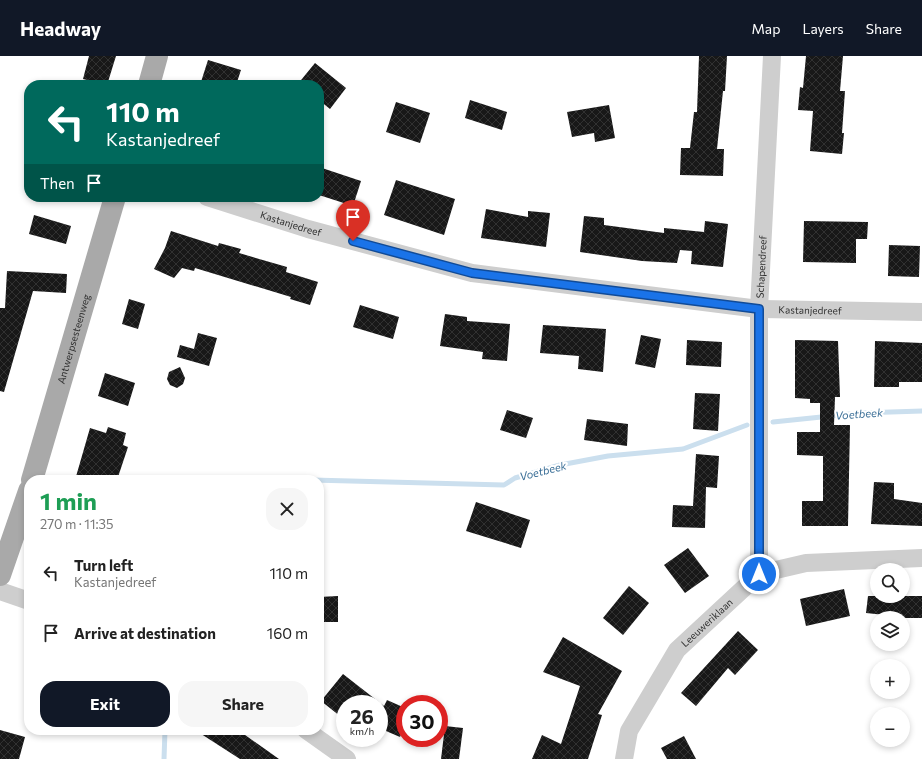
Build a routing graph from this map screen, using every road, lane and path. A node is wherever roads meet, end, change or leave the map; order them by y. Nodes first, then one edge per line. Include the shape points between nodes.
1 (157, 56) edge
2 (772, 56) edge
3 (150, 80) edge
4 (114, 202) edge
5 (223, 202) edge
6 (759, 309) junction
7 (922, 312) edge
8 (33, 475) edge
9 (24, 505) edge
10 (922, 558) edge
11 (759, 574) junction
12 (0, 575) edge
13 (0, 591) edge
14 (24, 599) edge
15 (313, 735) edge
16 (347, 759) edge
17 (624, 759) edge

1 - 3 main road
2 - 6 street, Schapendreef
4 - 8 main road, Antwerpsesteenweg
5 - 6 street, Kastanjedreef via 308,229 472,273
6 - 7 street, Kastanjedreef
6 - 11 street, Schapendreef
9 - 12 main road
10 - 11 street, Leeuweriklaan via 806,563
11 - 17 street, Leeuweriklaan via 677,650 629,731
13 - 14 street
15 - 16 street

